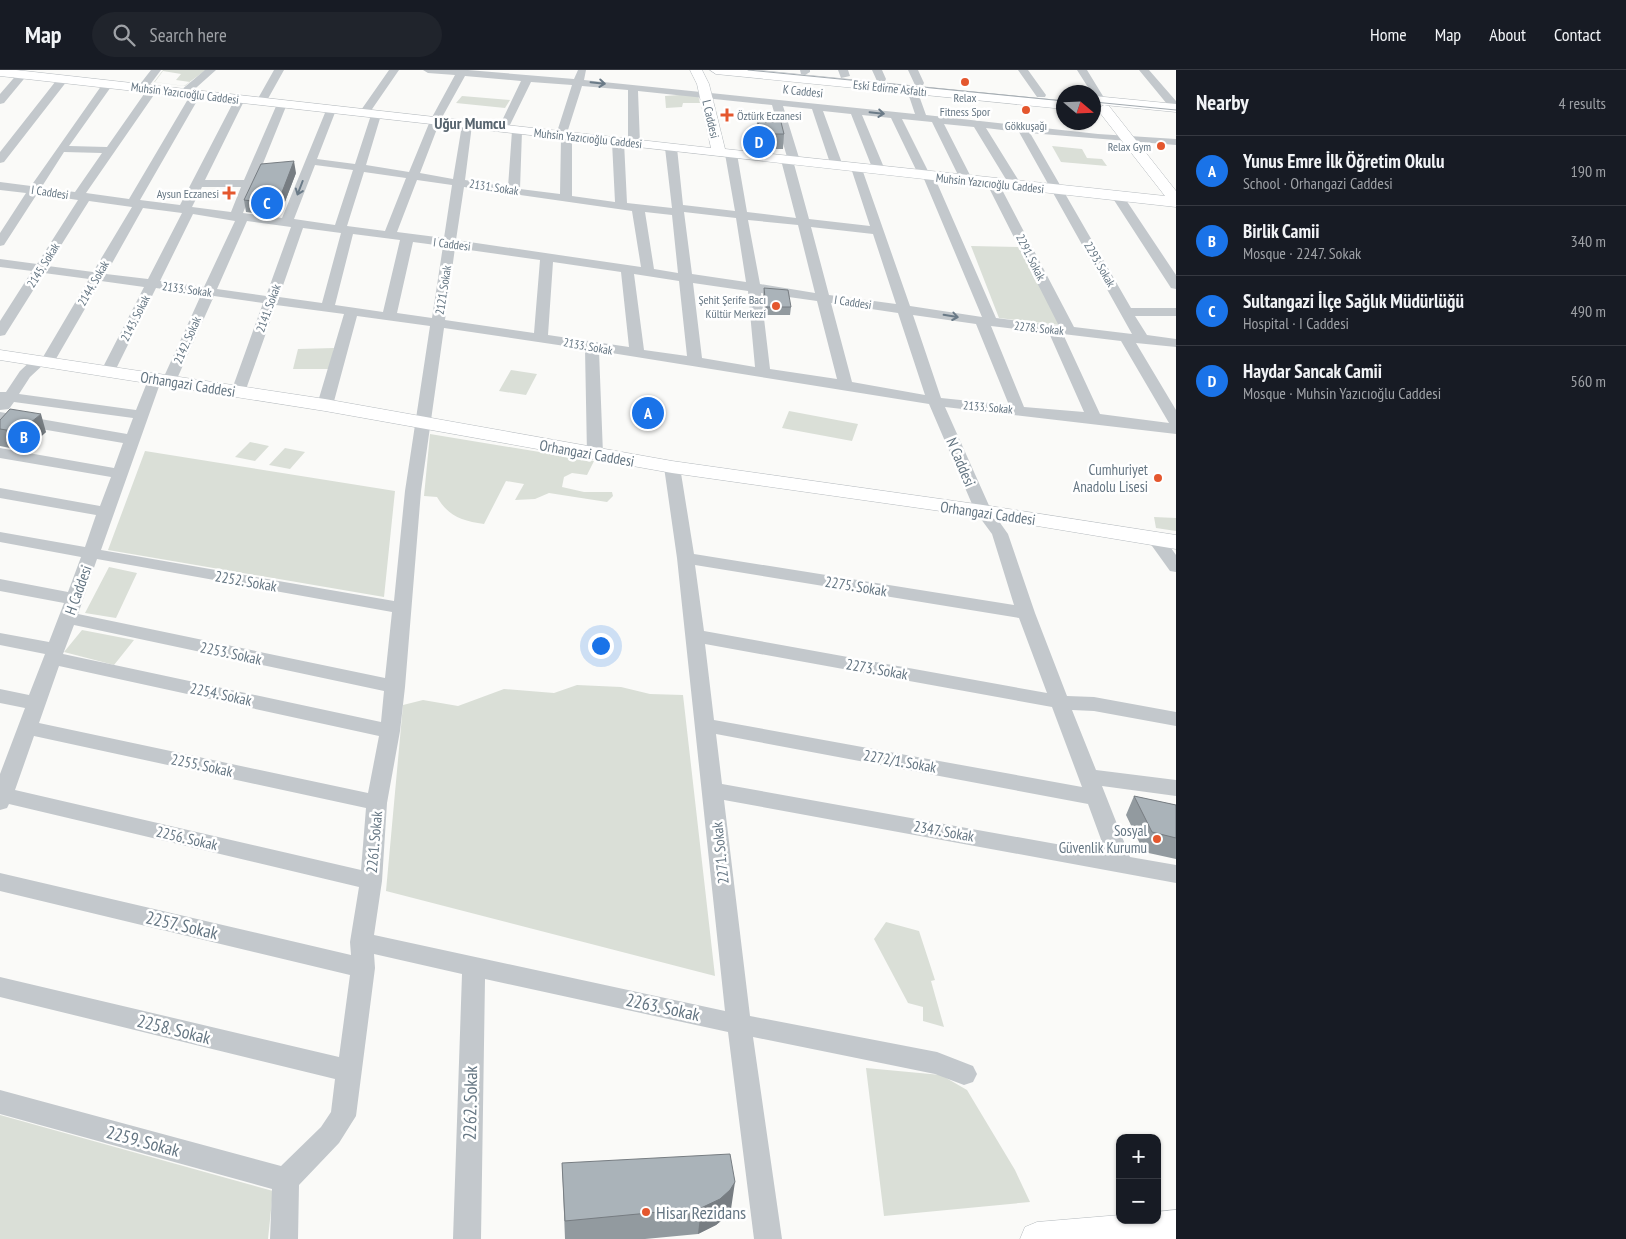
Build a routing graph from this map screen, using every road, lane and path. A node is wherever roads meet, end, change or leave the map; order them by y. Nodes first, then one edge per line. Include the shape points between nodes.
1 (156, 70) edge
2 (211, 70) edge
3 (279, 70) edge
4 (394, 70) edge
5 (428, 70) edge
6 (582, 70) edge
7 (696, 70) edge
8 (706, 70) edge
9 (716, 70) edge
10 (790, 70) edge
11 (913, 70) edge
12 (1023, 70) edge
13 (1082, 70) edge
14 (1144, 70) edge
15 (462, 71) edge
16 (805, 71) edge
17 (0, 72) edge
18 (844, 73) edge
19 (23, 74) junction
20 (59, 75) edge
21 (879, 75) edge
22 (528, 77) junction
23 (578, 82) junction
24 (108, 84) junction
25 (1089, 85) edge
26 (916, 86) junction
27 (633, 87) junction
28 (147, 89) junction
29 (704, 89) junction
30 (190, 94) junction
31 (1041, 95) junction
32 (1056, 96) edge
33 (240, 99) junction
34 (0, 101) edge
35 (261, 102) junction
36 (776, 102) junction
37 (282, 104) junction
38 (1056, 104) edge
39 (1101, 105) edge
40 (1101, 105) edge
41 (816, 106) junction
42 (1176, 108) edge
43 (1101, 109) edge
44 (331, 110) junction
45 (855, 110) junction
46 (370, 114) junction
47 (895, 115) junction
48 (1176, 116) edge
49 (922, 118) junction
50 (936, 119) junction
51 (436, 121) junction
52 (978, 124) junction
53 (467, 125) junction
54 (1022, 128) junction
55 (510, 130) junction
56 (564, 136) junction
57 (1125, 139) junction
58 (618, 142) junction
59 (1176, 142) edge
60 (634, 144) junction
61 (671, 148) junction
62 (61, 150) junction
63 (111, 150) junction
64 (725, 154) junction
65 (0, 160) edge
66 (310, 161) junction
67 (791, 161) junction
68 (837, 166) junction
69 (359, 168) junction
70 (857, 168) junction
71 (879, 170) junction
72 (415, 175) junction
73 (927, 176) junction
74 (458, 181) junction
75 (967, 181) junction
76 (197, 182) junction
77 (248, 184) junction
78 (993, 184) junction
79 (0, 186) edge
80 (1016, 186) junction
81 (36, 190) junction
82 (514, 190) junction
83 (1058, 191) junction
84 (82, 197) junction
85 (1118, 197) junction
86 (566, 199) junction
87 (1176, 202) edge
88 (136, 204) junction
89 (621, 205) junction
90 (638, 208) junction
91 (678, 210) junction
92 (186, 211) junction
93 (740, 216) junction
94 (238, 217) junction
95 (804, 223) junction
96 (292, 224) junction
97 (344, 231) junction
98 (878, 231) junction
99 (389, 236) junction
100 (408, 239) junction
101 (0, 242) edge
102 (450, 243) junction
103 (547, 258) junction
104 (0, 263) edge
105 (40, 268) junction
106 (627, 270) junction
107 (648, 273) junction
108 (97, 276) junction
109 (687, 278) junction
110 (152, 284) junction
111 (1176, 285) edge
112 (754, 288) junction
113 (208, 292) junction
114 (824, 298) junction
115 (271, 300) junction
116 (327, 308) junction
117 (903, 309) junction
118 (351, 312) junction
119 (1126, 312) junction
120 (1176, 312) edge
121 (389, 317) junction
122 (986, 322) junction
123 (438, 323) junction
124 (1062, 330) junction
125 (0, 332) edge
126 (1126, 336) junction
127 (541, 338) junction
128 (1141, 338) junction
129 (1176, 343) edge
130 (592, 347) junction
131 (636, 354) junction
132 (0, 355) edge
133 (44, 360) junction
134 (695, 362) junction
135 (108, 371) junction
136 (764, 373) junction
137 (162, 380) junction
138 (846, 385) junction
139 (238, 392) junction
140 (4, 397) edge
141 (935, 402) junction
142 (325, 406) junction
143 (1018, 410) junction
144 (0, 413) edge
145 (142, 415) junction
146 (0, 417) edge
147 (1094, 418) junction
148 (1176, 423) edge
149 (422, 424) junction
150 (1176, 429) edge
151 (133, 440) junction
152 (0, 453) edge
153 (595, 454) junction
154 (672, 467) junction
155 (120, 474) junction
156 (0, 493) edge
157 (983, 511) junction
158 (106, 512) junction
159 (0, 537) edge
160 (1166, 540) edge
161 (91, 555) junction
162 (686, 558) junction
163 (1176, 567) edge
164 (0, 585) edge
165 (74, 599) junction
166 (402, 608) junction
167 (1026, 613) junction
168 (67, 618) junction
169 (696, 636) junction
170 (0, 639) edge
171 (54, 654) junction
172 (395, 687) junction
173 (0, 696) edge
174 (1059, 702) junction
175 (36, 703) junction
176 (1176, 719) edge
177 (706, 725) junction
178 (27, 727) junction
179 (390, 731) junction
180 (7, 760) edge
181 (1087, 776) junction
182 (1176, 788) edge
183 (713, 790) junction
184 (1094, 797) junction
185 (1, 799) edge
186 (377, 804) junction
187 (1121, 863) junction
188 (1176, 874) edge
189 (371, 881) junction
190 (0, 882) edge
191 (362, 942) junction
192 (474, 966) junction
193 (363, 968) junction
194 (0, 987) edge
195 (739, 1024) junction
196 (349, 1071) junction
197 (964, 1074) dead end
198 (0, 1102) edge
199 (286, 1180) junction
200 (1176, 1228) edge
201 (284, 1239) edge
202 (467, 1239) edge
203 (768, 1239) edge
204 (1037, 1239) edge

1 - 28 street, 2145. Sokak
2 - 30 street
3 - 35 street
4 - 46 street
5 - 15 street, K Caddesi
6 - 23 street
7 - 29 main road
8 - 29 main road
9 - 26 main road, Eski Edirne Asfaltı
10 - 16 main road, Eski Edirne Asfaltı
11 - 26 street
12 - 31 street
13 - 25 street
14 - 42 street
15 - 22 street, K Caddesi
15 - 51 street
16 - 18 main road, Eski Edirne Asfaltı
17 - 19 main road, Muhsin Yazıcıoğlu Caddesi
18 - 21 main road, Eski Edirne Asfaltı
19 - 20 main road, Muhsin Yazıcıoğlu Caddesi
19 - 34 street
20 - 24 main road, Muhsin Yazıcıoğlu Caddesi
20 - 65 street
21 - 26 main road, Eski Edirne Asfaltı
22 - 23 street, K Caddesi
22 - 55 street
23 -> 27 street, K Caddesi
23 - 56 street
24 - 28 main road, Muhsin Yazıcıoğlu Caddesi
24 - 62 street
26 - 31 main road, Eski Edirne Asfaltı
26 - 38 main road, Eski Edirne Asfaltı
26 - 49 street
27 - 29 street, K Caddesi
27 - 60 street
28 - 30 main road, Muhsin Yazıcıoğlu Caddesi
28 - 63 street, 2145. Sokak
29 - 36 street, K Caddesi
29 - 64 main road, L Caddesi
30 - 33 main road, Muhsin Yazıcıoğlu Caddesi
30 - 88 street
31 - 32 main road, Eski Edirne Asfaltı
33 - 35 main road, Muhsin Yazıcıoğlu Caddesi
33 - 76 street
35 - 37 main road, Muhsin Yazıcıoğlu Caddesi
36 - 41 street, K Caddesi
36 - 67 street
37 - 44 main road, Muhsin Yazıcıoğlu Caddesi
37 - 77 street, 2142. Sokak
39 - 42 main road
40 - 48 main road
41 - 45 street, K Caddesi
41 - 68 street
43 - 57 main road
44 - 46 main road, Muhsin Yazıcıoğlu Caddesi
44 - 66 street, 2141. Sokak
45 -> 47 street, K Caddesi
45 - 71 street
46 - 51 main road, Muhsin Yazıcıoğlu Caddesi
46 - 69 street
47 - 49 street, K Caddesi
47 - 73 street
49 - 50 street, K Caddesi
50 - 52 street, K Caddesi
50 - 75 street
51 - 53 main road, Muhsin Yazıcıoğlu Caddesi
51 - 72 street
52 - 54 street, K Caddesi
52 - 80 street
53 - 55 main road, Muhsin Yazıcıoğlu Caddesi
53 - 74 street, 2121. Sokak
54 - 57 street, K Caddesi
54 - 83 street, 2293. Sokak
55 - 56 main road, Muhsin Yazıcıoğlu Caddesi
55 - 82 street
56 - 58 main road, Muhsin Yazıcıoğlu Caddesi
56 - 86 street
57 - 59 street, K Caddesi
57 - 87 main road
58 - 60 main road, Muhsin Yazıcıoğlu Caddesi
58 - 89 street
60 - 61 main road, Muhsin Yazıcıoğlu Caddesi
61 - 64 main road, Muhsin Yazıcıoğlu Caddesi
61 - 91 street
62 - 63 street
62 - 81 street
63 - 84 street, 2145. Sokak
64 - 67 main road, Muhsin Yazıcıoğlu Caddesi
64 - 93 street
66 - 69 street, 2131. Sokak
66 -> 96 street, 2141. Sokak
67 - 68 main road, Muhsin Yazıcıoğlu Caddesi
67 - 95 street
68 - 70 main road, Muhsin Yazıcıoğlu Caddesi
69 - 72 street, 2131. Sokak
69 - 97 street
70 - 71 main road, Muhsin Yazıcıoğlu Caddesi
70 - 98 street, N Caddesi
71 - 73 main road, Muhsin Yazıcıoğlu Caddesi
72 - 74 street, 2131. Sokak
72 - 99 street
73 - 75 main road, Muhsin Yazıcıoğlu Caddesi
73 - 122 street
74 - 82 street, 2131. Sokak
74 - 102 street, 2121. Sokak
75 - 78 main road, Muhsin Yazıcıoğlu Caddesi
76 - 77 street
76 - 92 street
77 - 94 street, 2142. Sokak
78 - 80 main road, Muhsin Yazıcıoğlu Caddesi
78 - 124 street, 2291. Sokak
79 - 81 street, I Caddesi
80 - 83 main road, Muhsin Yazıcıoğlu Caddesi
81 - 84 street, I Caddesi
81 - 101 street
82 - 86 street, 2131. Sokak
83 - 85 main road, Muhsin Yazıcıoğlu Caddesi
83 - 119 street, 2293. Sokak
84 - 88 street, I Caddesi
84 - 105 street, 2145. Sokak
85 - 87 main road, Muhsin Yazıcıoğlu Caddesi
85 - 111 street
86 - 89 street, 2131. Sokak
88 - 92 street, I Caddesi
88 - 108 street, 2144. Sokak
89 - 90 street, 2131. Sokak
90 - 91 street, 2131. Sokak
90 - 107 street
91 - 93 street, 2131. Sokak
91 - 109 street
92 - 94 street, I Caddesi
92 - 110 street, 2143. Sokak
93 - 95 street, 2131. Sokak
93 - 112 street
94 - 96 street, I Caddesi
94 - 113 street, 2142. Sokak
95 - 98 street, 2131. Sokak
95 - 114 street
96 - 97 street, I Caddesi
96 - 115 street, 2141. Sokak
97 - 99 street, I Caddesi
97 - 116 street
98 - 117 street, N Caddesi
99 - 100 street, I Caddesi
100 - 102 street, I Caddesi
100 - 121 street
102 - 103 street, I Caddesi
102 - 123 street, 2121. Sokak
103 - 106 street, I Caddesi
103 - 127 street
104 - 105 street, 2133. Sokak
105 - 108 street, 2133. Sokak
105 - 125 street, 2145. Sokak
106 - 107 street, I Caddesi
106 - 131 street
107 - 109 street, I Caddesi
108 - 110 street, 2133. Sokak
108 - 133 street, 2144. Sokak
109 - 112 street, I Caddesi
109 - 134 street
110 - 113 street, 2133. Sokak
110 - 135 street, 2143. Sokak
112 - 114 street, I Caddesi
112 - 136 street
113 - 115 street, 2133. Sokak
113 - 137 street, 2142. Sokak
114 - 117 street, I Caddesi
114 - 138 street
115 - 116 street, 2133. Sokak
115 - 139 street, 2141. Sokak
116 - 118 street, 2133. Sokak
117 -> 122 street, 2278. Sokak
117 - 141 street, N Caddesi
118 - 121 street, 2133. Sokak
118 - 142 street
119 - 120 street
119 - 128 street, 2293. Sokak
121 - 123 street, 2133. Sokak
122 - 124 street, 2278. Sokak
122 - 143 street
123 - 127 street, 2133. Sokak
123 - 149 street, 2121. Sokak
124 - 126 street, 2278. Sokak
124 - 147 street, 2291. Sokak
126 - 128 street, 2278. Sokak
126 - 148 street
127 - 130 street, 2133. Sokak
128 - 129 street, 2278. Sokak
130 - 131 street, 2133. Sokak
130 - 153 street
131 - 134 street, 2133. Sokak
132 - 133 main road, Orhangazi Caddesi
133 - 135 main road, Orhangazi Caddesi
133 - 140 street
134 - 136 street, 2133. Sokak
135 - 137 main road, Orhangazi Caddesi
136 - 138 street, 2133. Sokak
137 - 139 main road, Orhangazi Caddesi
137 - 145 street, H Caddesi
138 - 141 street, 2133. Sokak
139 - 142 main road, Orhangazi Caddesi
140 - 144 street
140 - 145 street
141 - 143 street, 2133. Sokak
141 - 157 street, N Caddesi
142 - 149 main road, Orhangazi Caddesi
143 - 147 street, 2133. Sokak
145 - 151 street, H Caddesi
146 - 151 street
147 - 150 street, 2133. Sokak
149 - 153 main road, Orhangazi Caddesi
149 - 166 street, 2261. Sokak
151 - 155 street, H Caddesi
152 - 155 street
153 - 154 main road, Orhangazi Caddesi
154 - 157 main road, Orhangazi Caddesi
154 - 162 street, 2271. Sokak
155 - 158 street, H Caddesi
156 - 158 street
157 - 160 main road, Orhangazi Caddesi
157 - 167 street, N Caddesi via 1000,534
158 - 161 street, H Caddesi
159 - 161 street, 2252. Sokak
160 - 163 street
161 - 165 street, H Caddesi
161 - 166 street, 2252. Sokak
162 - 167 street, 2275. Sokak
162 - 169 street, 2271. Sokak
164 - 165 street
165 - 168 street, H Caddesi
166 - 172 street, 2261. Sokak
167 - 174 street, N Caddesi
168 - 171 street, H Caddesi
168 - 172 street, 2253. Sokak
169 - 174 street, 2273. Sokak
169 - 177 street, 2271. Sokak
170 - 171 street, 2254. Sokak
171 - 175 street, H Caddesi
171 - 179 street, 2254. Sokak
172 - 179 street, 2261. Sokak
173 - 175 street
174 - 176 street, 2273. Sokak via 1094,704
174 - 181 street, N Caddesi
175 - 178 street, H Caddesi
177 - 183 street, 2271. Sokak
177 - 184 street, 2272/1. Sokak
178 - 180 street, H Caddesi
178 - 186 street, 2255. Sokak
179 - 186 street, 2261. Sokak
180 - 185 street, H Caddesi
181 - 182 street
181 - 184 street, N Caddesi
183 - 187 street, 2347. Sokak
183 - 195 street, 2271. Sokak
184 - 187 street, N Caddesi
185 - 189 street, 2256. Sokak
186 - 189 street, 2261. Sokak
187 - 188 street, 2347. Sokak
189 - 191 street, 2261. Sokak
190 - 193 street, 2257. Sokak
191 - 192 street, 2263. Sokak
191 - 193 street, 2261. Sokak
192 - 195 street, 2263. Sokak
192 - 202 street, 2262. Sokak
193 - 196 street, 2261. Sokak
194 - 196 street, 2258. Sokak
195 - 197 street, 2263. Sokak via 937,1063
195 - 203 street, 2271. Sokak
196 - 199 street, 2261. Sokak via 343,1116 330,1135
198 - 199 street, 2259. Sokak
199 - 201 street
200 - 204 main road

